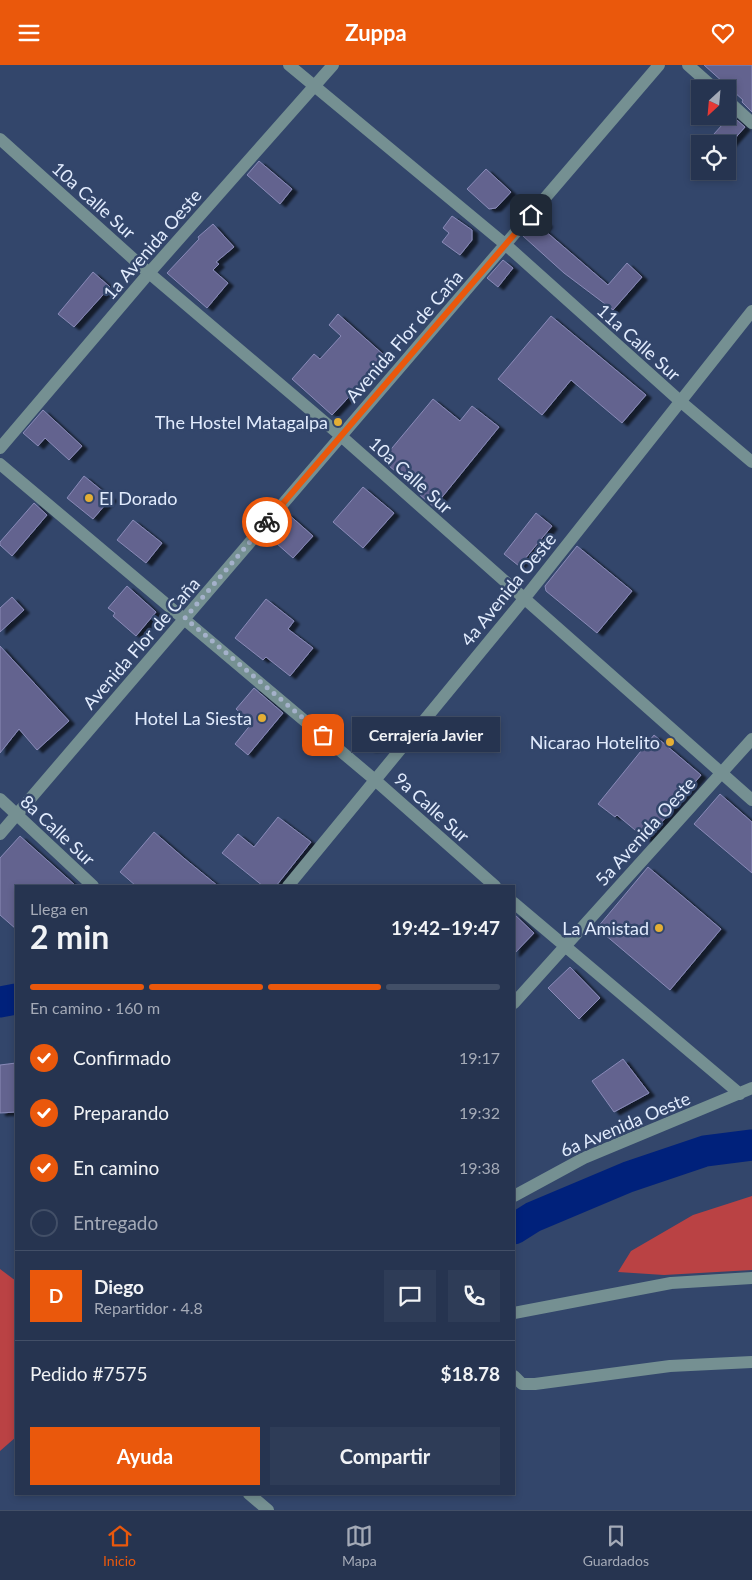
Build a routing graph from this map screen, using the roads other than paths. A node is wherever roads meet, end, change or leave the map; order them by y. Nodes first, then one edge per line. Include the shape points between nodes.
1 (289, 65) edge
2 (333, 65) edge
3 (659, 65) edge
4 (688, 65) edge
5 (704, 80) edge
6 (314, 86) junction
7 (736, 108) edge
8 (752, 123) edge
9 (0, 139) edge
10 (506, 245) junction
11 (149, 273) junction
12 (752, 311) edge
13 (680, 401) junction
14 (341, 436) junction
15 (0, 448) edge
16 (752, 462) edge
17 (0, 464) edge
18 (524, 599) junction
19 (185, 618) junction
20 (752, 739) edge
21 (721, 773) junction
22 (375, 780) junction
23 (0, 799) edge
24 (752, 800) edge
25 (17, 814) junction
26 (0, 834) edge
27 (92, 885) edge
28 (289, 885) edge
29 (494, 885) edge
30 (515, 904) edge
31 (564, 948) junction
32 (515, 1002) edge
33 (752, 1088) edge
34 (740, 1094) junction
35 (515, 1195) edge
36 (752, 1278) edge
37 (515, 1313) edge
38 (752, 1362) edge
39 (515, 1377) edge
40 (250, 1495) edge
41 (268, 1510) edge

1 - 6 street
2 - 6 street, 1a Avenida Oeste
3 - 10 street, Avenida Flor de Caña
4 - 5 street
6 - 10 street, 11a Calle Sur
6 - 11 street, 1a Avenida Oeste
7 - 8 street
9 - 11 street, 10a Calle Sur
10 - 13 street, 11a Calle Sur
10 - 14 street, Avenida Flor de Caña
11 - 14 street, 10a Calle Sur
11 - 15 street, 1a Avenida Oeste
12 - 13 street, 4a Avenida Oeste
13 - 16 street, 11a Calle Sur
13 - 18 street, 4a Avenida Oeste
14 - 18 street, 10a Calle Sur
14 - 19 street, Avenida Flor de Caña
17 - 19 street, 9a Calle Sur
18 - 21 street, 10a Calle Sur
18 - 22 street, 4a Avenida Oeste
19 - 22 street, 9a Calle Sur
19 - 25 street, Avenida Flor de Caña
20 - 21 street, 5a Avenida Oeste
21 - 24 street, 10a Calle Sur
21 - 31 street, 5a Avenida Oeste
22 - 28 street, 4a Avenida Oeste
22 - 29 street, 9a Calle Sur
23 - 25 street, 8a Calle Sur
25 - 26 street, Avenida Flor de Caña
25 - 27 street, 8a Calle Sur
30 - 31 street
31 - 32 street, 5a Avenida Oeste
31 - 34 street
33 - 34 street, 6a Avenida Oeste
34 - 35 street, 6a Avenida Oeste via 584,1158
36 - 37 street via 671,1283
38 - 39 street via 670,1367 535,1384 522,1384
40 - 41 street

